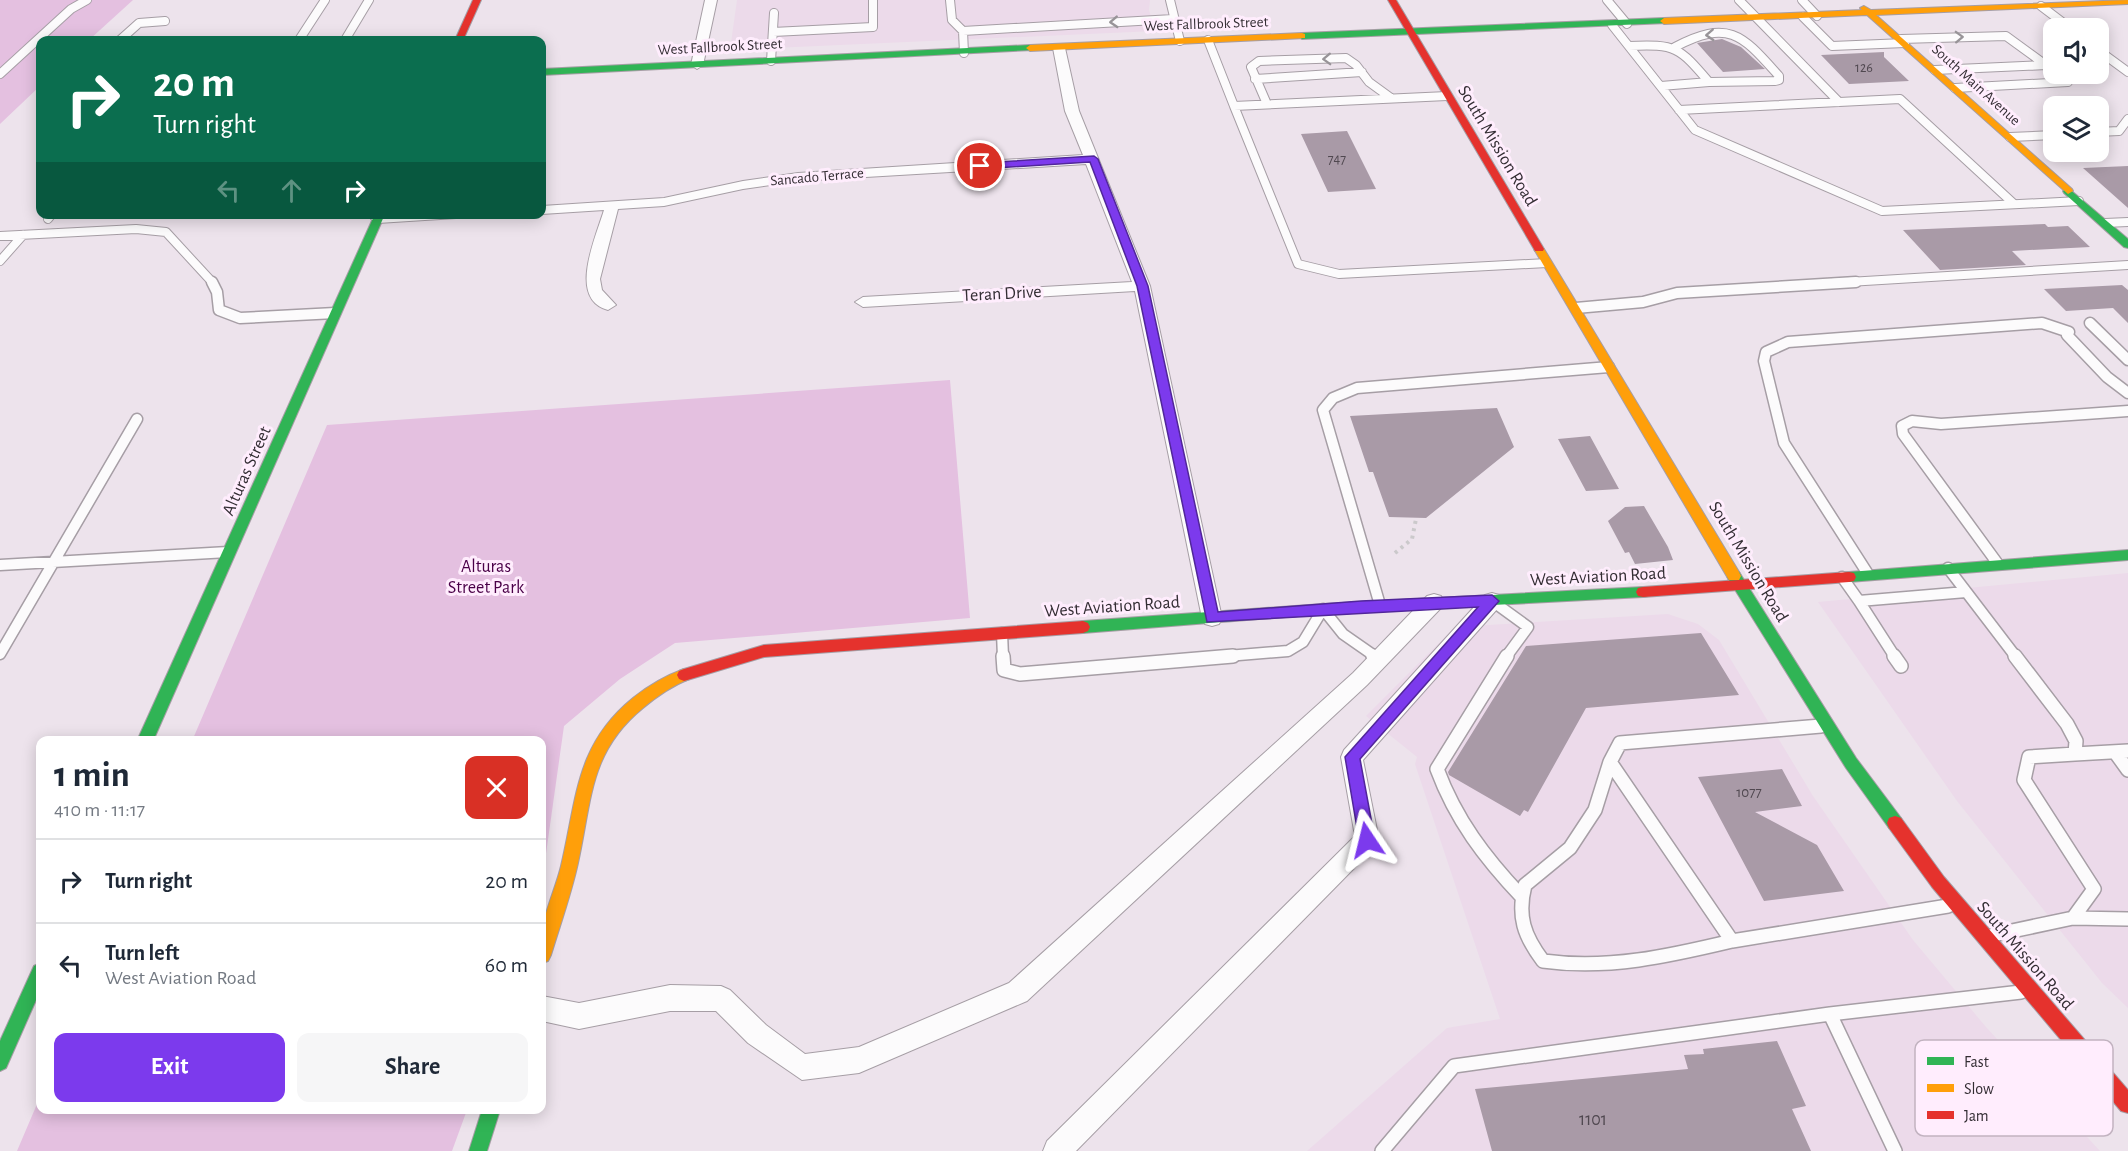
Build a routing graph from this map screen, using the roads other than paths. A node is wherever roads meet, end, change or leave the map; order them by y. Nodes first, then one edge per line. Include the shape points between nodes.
1 (87, 0) edge
2 (325, 0) edge
3 (369, 0) edge
4 (477, 0) edge
5 (711, 0) edge
6 (873, 0) edge
7 (950, 0) edge
8 (1170, 0) edge
9 (1392, 0) edge
10 (1607, 0) edge
11 (1739, 0) edge
12 (1802, 0) edge
13 (1854, 0) edge
14 (2128, 2) edge
15 (2050, 4) edge
16 (774, 13) dead end
17 (1871, 14) junction
18 (1817, 16) junction
19 (1803, 17) junction
20 (2062, 18) edge
21 (1173, 19) junction
22 (1756, 19) junction
23 (165, 21) dead end
24 (1627, 24) junction
25 (1612, 25) junction
26 (963, 31) junction
27 (773, 32) junction
28 (1410, 33) junction
29 (42, 36) edge
30 (124, 36) edge
31 (301, 36) edge
32 (347, 36) edge
33 (461, 36) edge
34 (1208, 40) junction
35 (36, 41) edge
36 (1180, 41) junction
37 (1903, 41) junction
38 (1629, 46) junction
39 (1675, 47) junction
40 (1059, 48) junction
41 (964, 53) junction
42 (2109, 58) edge
43 (771, 61) junction
44 (2043, 63) edge
45 (697, 64) junction
46 (2043, 65) edge
47 (1935, 70) junction
48 (546, 72) edge
49 (1362, 72) junction
50 (2128, 72) edge
51 (0, 74) edge
52 (1255, 79) junction
53 (1709, 82) junction
54 (2043, 83) edge
55 (1661, 86) junction
56 (1955, 88) junction
57 (1447, 96) junction
58 (1391, 98) junction
59 (1839, 102) junction
60 (1267, 104) junction
61 (1234, 106) junction
62 (1679, 110) junction
63 (2128, 119) edge
64 (2109, 131) edge
65 (2043, 136) edge
66 (2010, 137) junction
67 (1094, 159) junction
68 (2079, 201) junction
69 (2014, 204) junction
70 (612, 206) junction
71 (546, 210) edge
72 (378, 219) edge
73 (2128, 222) edge
74 (2105, 224) junction
75 (23, 235) junction
76 (0, 236) edge
77 (2128, 245) edge
78 (0, 261) edge
79 (1546, 263) junction
80 (2128, 265) edge
81 (1142, 286) junction
82 (863, 302) dead end
83 (608, 305) dead end
84 (1574, 308) junction
85 (335, 313) junction
86 (2090, 323) dead end
87 (2128, 360) edge
88 (1609, 367) junction
89 (2128, 393) edge
90 (2128, 411) edge
91 (137, 419) dead end
92 (231, 552) junction
93 (2128, 555) edge
94 (55, 563) junction
95 (1998, 564) junction
96 (0, 565) edge
97 (1948, 567) junction
98 (1868, 574) junction
99 (1841, 576) junction
100 (1740, 586) junction
101 (1966, 592) junction
102 (1492, 601) junction
103 (1859, 601) junction
104 (1434, 602) junction
105 (1380, 605) junction
106 (1323, 609) junction
107 (1212, 618) junction
108 (1002, 633) junction
109 (0, 654) edge
110 (1378, 659) junction
111 (1901, 666) dead end
112 (1828, 725) junction
113 (147, 736) edge
114 (2128, 751) edge
115 (2115, 752) junction
116 (2075, 754) junction
117 (1610, 762) junction
118 (2128, 770) edge
119 (1522, 897) junction
120 (1957, 904) junction
121 (2073, 918) junction
122 (2128, 919) edge
123 (1985, 936) junction
124 (1732, 941) junction
125 (546, 942) edge
126 (36, 979) edge
127 (2031, 991) junction
128 (546, 1010) edge
129 (1830, 1014) junction
130 (8, 1026) edge
131 (2073, 1040) edge
132 (0, 1062) edge
133 (2113, 1087) edge
134 (2128, 1104) edge
135 (490, 1114) edge
136 (478, 1151) edge
137 (1057, 1151) edge
138 (1382, 1151) edge
139 (1895, 1151) edge

1 - 29 lane
2 - 31 lane
3 - 32 lane
4 - 33 street
5 - 45 street
6 - 27 lane via 873,27
7 - 26 lane via 952,20
8 - 21 lane
9 - 28 street, South Mission Road
10 - 24 lane
11 - 22 lane
12 - 18 lane
13 - 17 street, South Main Avenue
14 - 15 street, West Fallbrook Street
15 - 17 street, West Fallbrook Street
15 - 20 lane
16 - 27 lane
17 - 18 street, West Fallbrook Street
17 - 37 street, South Main Avenue
18 - 19 street, West Fallbrook Street
19 - 22 street, West Fallbrook Street
19 - 37 lane via 1832,46
21 -> 26 lane
21 - 36 lane
22 - 24 street, West Fallbrook Street
22 - 59 lane
23 - 30 lane via 139,23
24 - 25 street, West Fallbrook Street
25 - 28 street, West Fallbrook Street
25 - 38 lane
26 - 41 lane
27 - 43 lane
28 - 34 street, West Fallbrook Street
28 - 57 street, South Mission Road
34 - 36 street, West Fallbrook Street
34 - 61 lane
35 - 51 lane
36 - 40 street, West Fallbrook Street
37 -> 44 lane via 2007,36
37 - 47 street, South Main Avenue
38 - 39 lane
38 - 55 lane
39 - 53 lane
53 -> 39 lane via 1779,80 1779,76 1739,36 1697,35
40 - 41 street, West Fallbrook Street
40 - 67 street via 1072,111
41 - 43 street, West Fallbrook Street
42 - 50 lane
43 - 45 street, West Fallbrook Street
45 - 48 street, West Fallbrook Street
46 - 47 lane
47 - 56 street, South Main Avenue
49 - 52 lane
49 -> 52 lane via 1346,58 1259,61 1251,67
49 - 58 lane
52 - 60 lane
53 - 55 lane
54 - 56 lane
55 - 62 lane
56 - 66 street, South Main Avenue
57 - 58 lane
57 - 79 street, South Mission Road
58 - 60 lane
59 - 62 lane
59 - 69 lane via 1900,99
60 - 61 lane
61 - 79 lane via 1298,264 1339,274
62 - 69 lane via 1695,130 1882,212
63 - 64 lane via 2119,131
65 - 66 lane
66 - 68 street, South Main Avenue
67 - 70 street, Sancado Terrace via 798,177 743,184 664,202
67 - 81 street
68 - 69 lane
68 - 74 street, South Main Avenue
70 - 71 street, Sancado Terrace
70 - 83 street via 592,279 595,292
72 - 85 street, Alturas Street
73 - 74 lane
74 - 77 street, South Main Avenue
75 - 76 lane
75 - 78 lane
75 - 85 lane via 136,229 166,232 189,260 212,279 219,295 219,310 240,318
79 - 84 street, South Mission Road
80 - 84 lane via 1677,293 1643,302
81 - 82 street, Teran Drive
81 - 107 street
84 - 88 street, South Mission Road
85 - 92 street, Alturas Street
86 - 87 lane
88 - 100 street, South Mission Road
88 - 105 lane via 1357,388 1333,398 1323,410
89 - 98 lane via 2107,377 2067,335 2069,332 2042,323 1788,342 1766,352 1764,361 1785,443
90 - 95 lane via 1941,424 1912,421 1902,426 1903,434
91 - 94 lane
92 - 94 lane
92 - 113 street, Alturas Street
93 - 95 street, West Aviation Road
94 - 96 lane
94 - 109 lane
95 - 97 street, West Aviation Road
97 - 98 street, West Aviation Road
97 - 101 lane
98 - 99 street, West Aviation Road
99 - 100 street, West Aviation Road
99 - 103 lane
100 - 102 street, West Aviation Road
100 - 112 street, South Mission Road
101 - 103 lane
101 - 116 lane via 2067,724 2076,741
102 - 104 street, West Aviation Road
102 - 119 lane via 1528,627 1437,769 1448,803 1472,843
102 - 137 street via 1352,757 1367,840
103 - 111 lane
104 - 105 street, West Aviation Road
104 - 110 street
105 - 106 street, West Aviation Road
106 - 107 street, West Aviation Road
106 - 108 lane via 1303,642 1288,651 1020,674 1004,670
106 - 110 lane via 1343,634
107 - 108 street, West Aviation Road
108 - 125 street, West Aviation Road via 764,651 672,679 626,710 598,744 566,880
110 - 128 street via 1018,992 860,1060 802,1067 757,1034 721,999 670,998 579,1016
112 - 117 lane via 1620,743
112 - 120 street, South Mission Road via 1878,802
114 - 115 lane
115 - 116 lane
115 - 118 lane
116 - 121 lane via 2029,757 2024,780 2094,889
117 - 119 lane via 1595,810 1570,848 1525,885
117 - 124 lane
119 - 124 lane via 1519,917 1527,941 1543,961 1569,966 1643,961
120 - 123 street, South Mission Road
120 - 124 lane
121 - 122 lane
121 - 123 lane
123 - 127 street, South Mission Road
126 - 130 street
127 - 129 lane
127 - 131 street, South Mission Road
129 - 138 lane via 1454,1066
129 - 139 lane
130 - 132 street
133 - 134 street, South Mission Road
135 - 136 street

